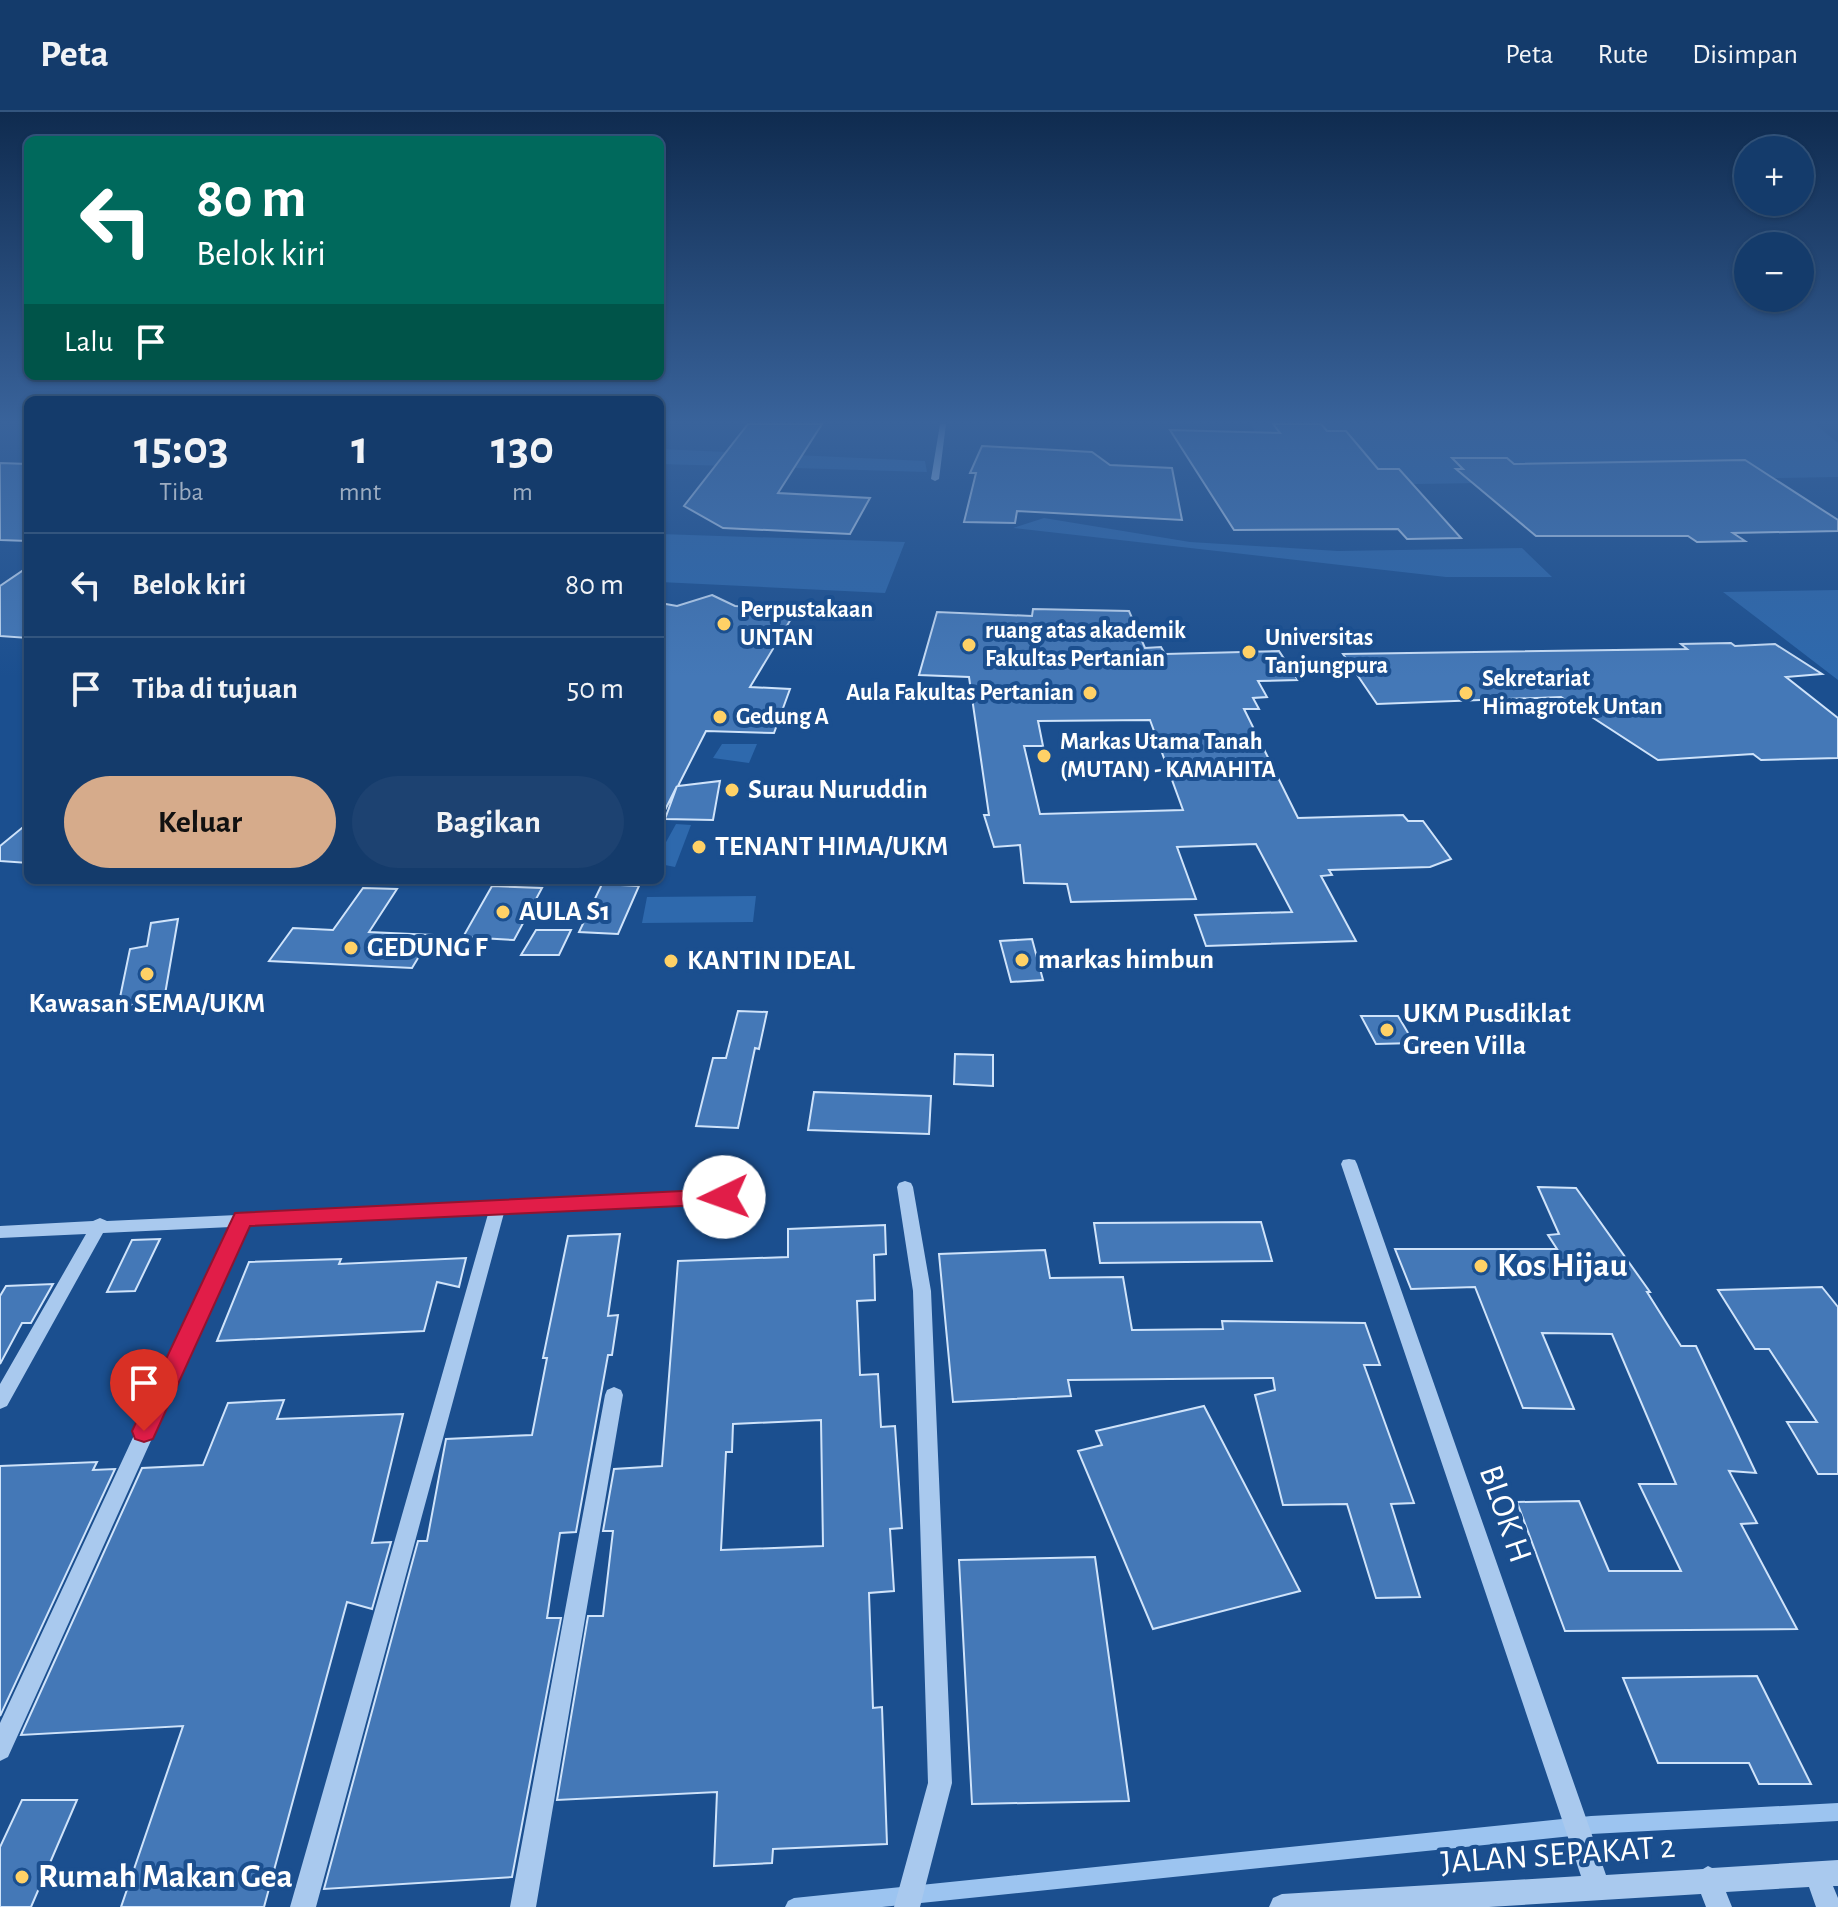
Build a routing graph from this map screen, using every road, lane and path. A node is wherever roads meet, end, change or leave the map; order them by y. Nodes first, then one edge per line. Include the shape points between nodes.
1 (1349, 1164) dead end
2 (905, 1187) dead end
3 (724, 1197) dead end
4 (498, 1207) junction
5 (243, 1218) junction
6 (100, 1224) junction
7 (0, 1232) edge
8 (614, 1395) dead end
9 (0, 1401) edge
10 (0, 1749) edge
11 (1827, 1873) edge
12 (1708, 1879) junction
13 (1597, 1886) junction
14 (525, 1898) edge
15 (909, 1898) edge
16 (305, 1900) edge
17 (1449, 1902) edge
18 (1282, 1907) edge
19 (1719, 1907) edge
20 (1829, 1907) edge

1 - 13 street, BLOK H
2 - 15 street via 922,1291 940,1783
3 - 4 street
4 - 5 street
4 - 16 street
5 - 6 street
5 - 10 street
6 - 7 street
6 - 9 street
8 - 14 street
11 - 12 street, JALAN SEPAKAT 2
11 - 20 street
12 - 13 street, JALAN SEPAKAT 2
12 - 19 street
13 - 17 street, JALAN SEPAKAT 2
17 - 18 street, JALAN SEPAKAT 2

